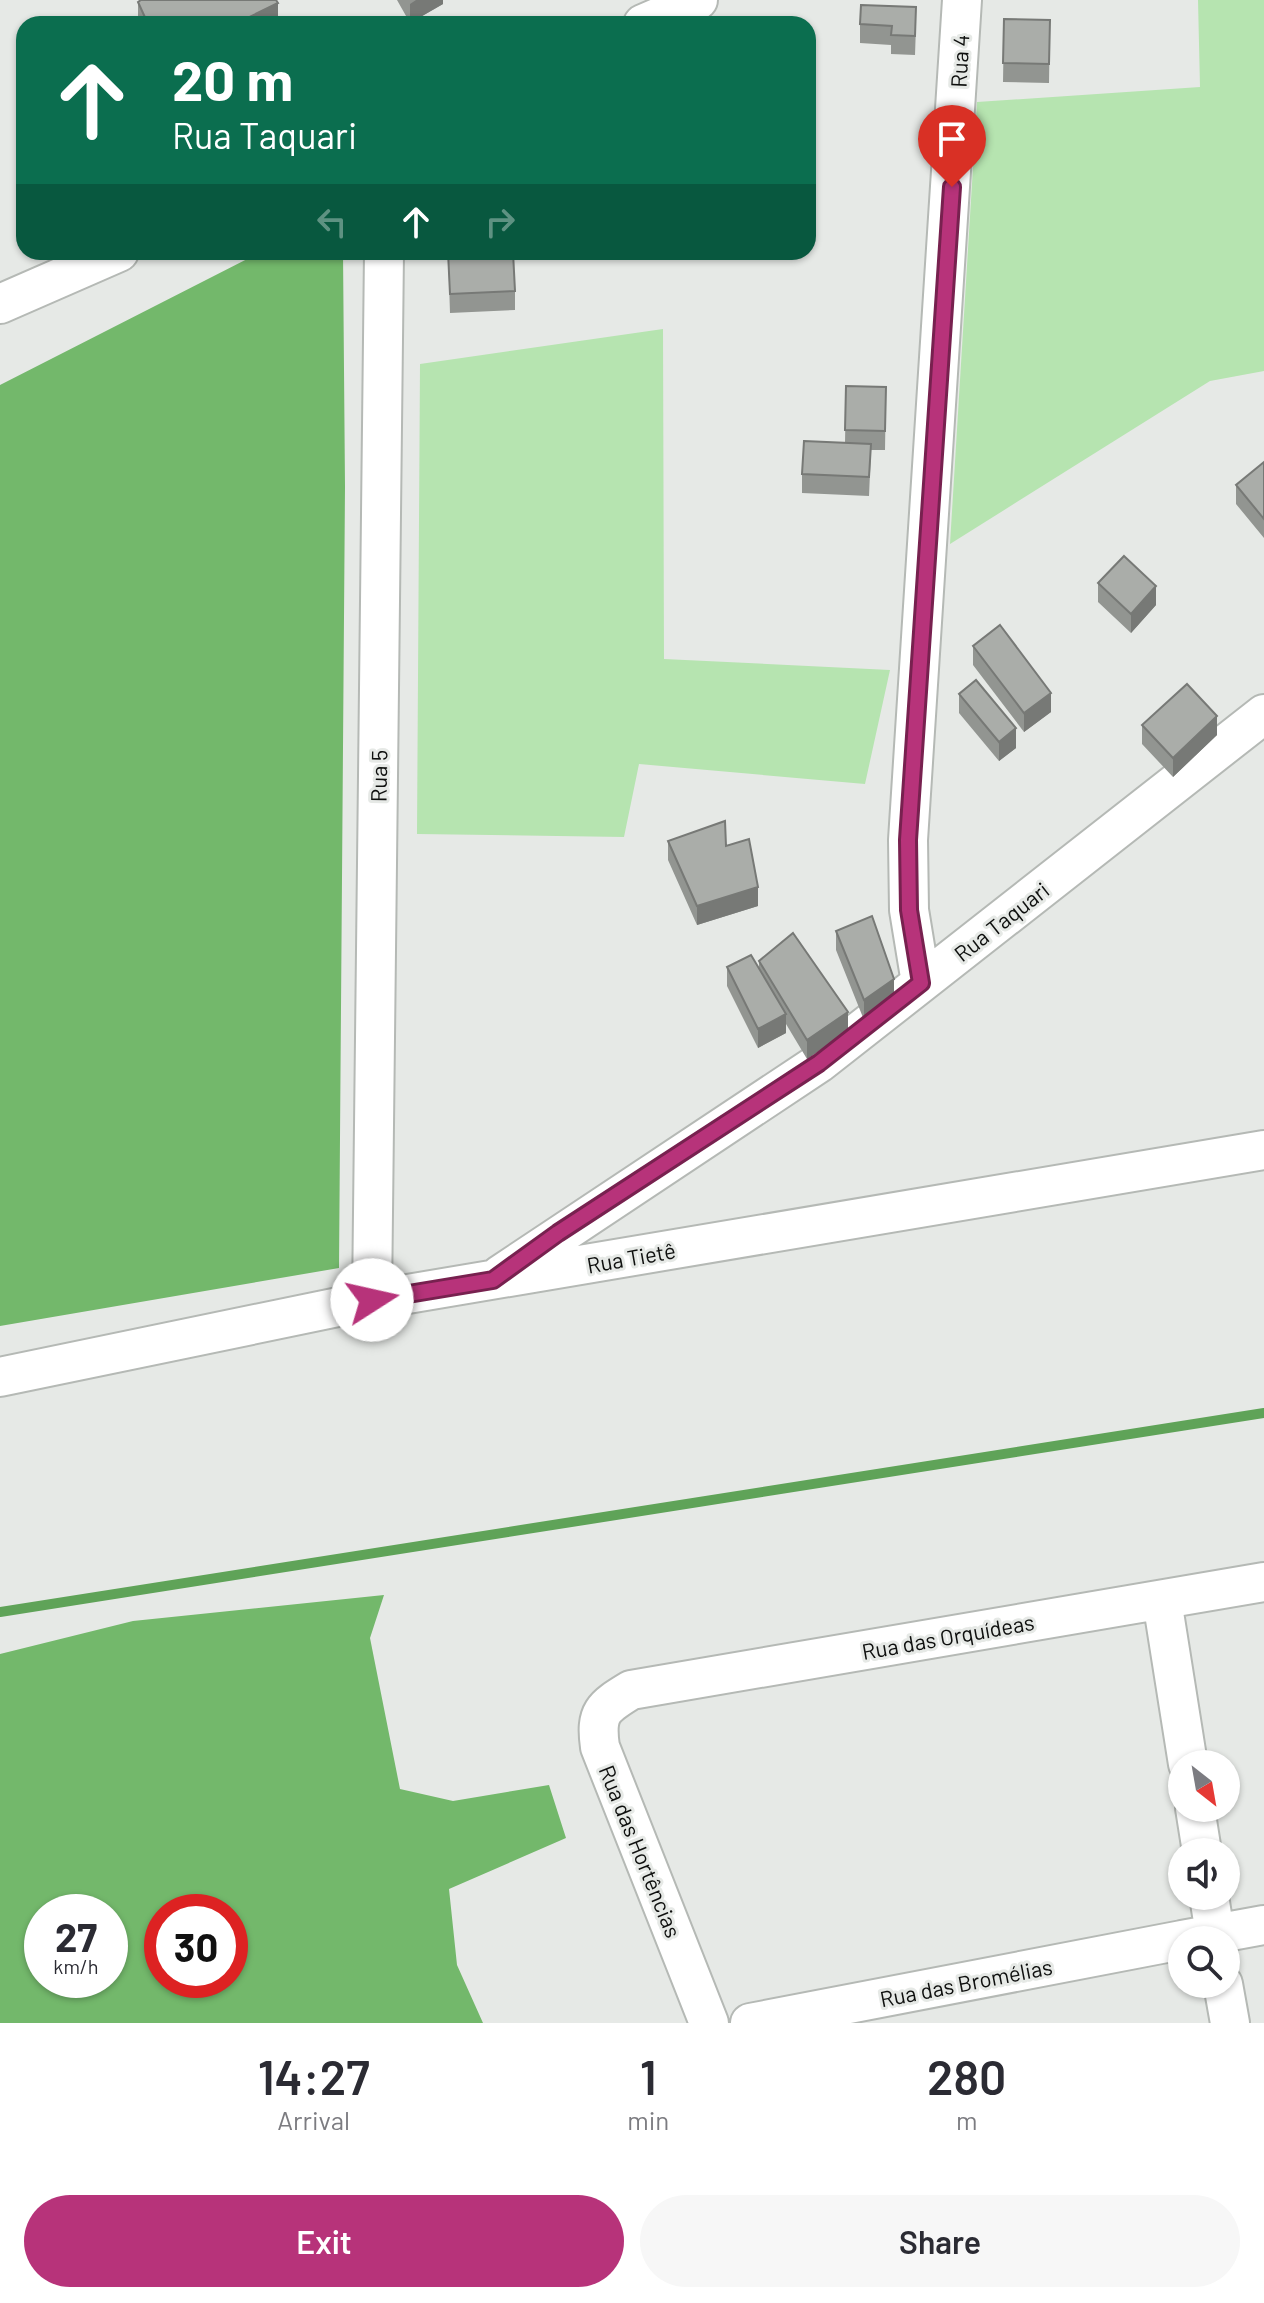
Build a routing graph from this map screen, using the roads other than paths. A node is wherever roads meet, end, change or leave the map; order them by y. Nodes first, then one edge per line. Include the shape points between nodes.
1 (698, 0) edge
2 (962, 0) edge
3 (661, 16) edge
4 (101, 260) edge
5 (384, 260) edge
6 (0, 304) edge
7 (1264, 714) edge
8 (921, 983) junction
9 (1264, 1150) edge
10 (493, 1280) junction
11 (372, 1300) junction
12 (0, 1377) edge
13 (1264, 1582) edge
14 (1162, 1600) junction
15 (631, 1690) joint
16 (1186, 1750) edge
17 (1264, 1925) edge
18 (1240, 1930) edge
19 (1168, 1944) edge
20 (1226, 1998) edge
21 (709, 2023) edge
22 (750, 2023) edge
23 (1230, 2023) edge

1 - 3 street
2 - 8 street, Rua 4 via 908,840 909,910
4 - 6 street
5 - 11 street, Rua 5
7 - 8 street, Rua Taquari
8 - 10 street, Rua Taquari via 819,1063
9 - 10 street, Rua Tietê
10 - 11 street, Rua Tietê
11 - 12 street, Rua Tietê
13 - 14 street, Rua das Orquídeas
14 - 15 street, Rua das Orquídeas
14 - 16 street
15 - 21 street, Rua das Hortências via 605,1706 597,1725 600,1747
17 - 18 street, Rua das Bromélias
19 - 22 street, Rua das Bromélias
20 - 23 street

